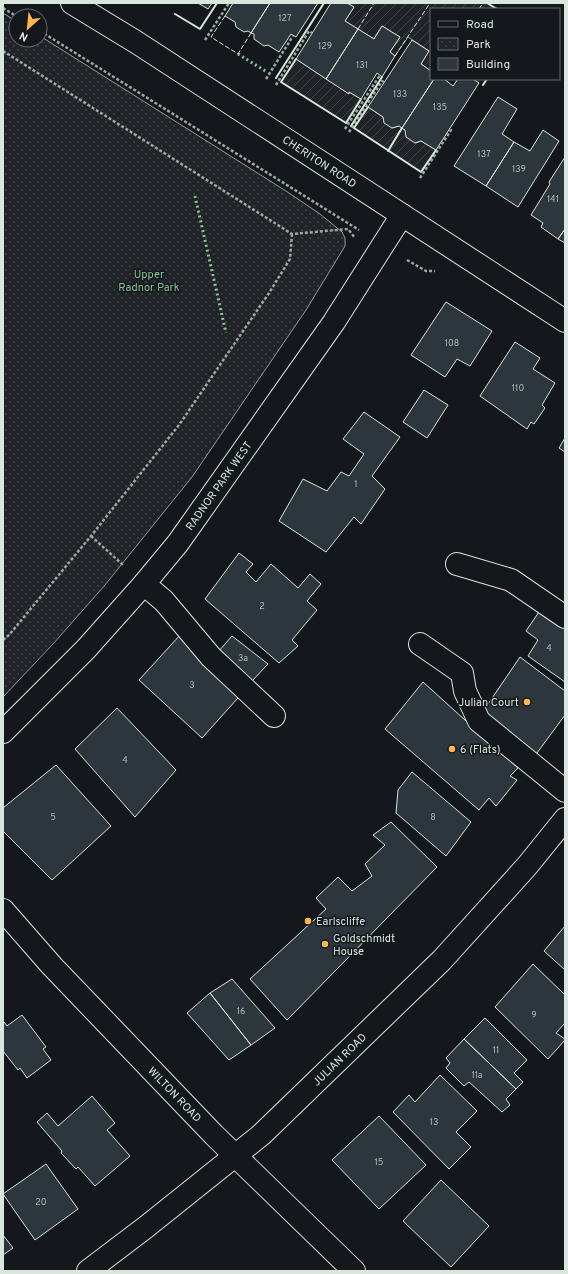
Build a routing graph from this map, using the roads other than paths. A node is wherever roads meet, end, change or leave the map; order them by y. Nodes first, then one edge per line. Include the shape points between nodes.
1 (72, 3) edge
2 (402, 215) junction
3 (565, 321) edge
4 (457, 564) dead end
5 (144, 584) junction
6 (565, 617) edge
7 (420, 644) dead end
8 (274, 716) dead end
9 (3, 732) edge
10 (565, 790) edge
11 (565, 820) edge
12 (3, 910) edge
13 (236, 1156) junction
14 (88, 1271) edge
15 (354, 1271) edge

1 - 2 street, CHERITON ROAD
2 - 3 street, CHERITON ROAD
2 - 5 street, RADNOR PARK WEST via 334,322 183,536
4 - 6 street via 510,580
5 - 8 street via 164,601 211,657
5 - 9 street, RADNOR PARK WEST via 86,650
7 - 10 street via 462,673 465,691 479,720
11 - 13 street, JULIAN ROAD via 442,960 267,1130
12 - 13 street, WILTON ROAD via 52,966
13 - 14 street, JULIAN ROAD
13 - 15 street, WILTON ROAD

